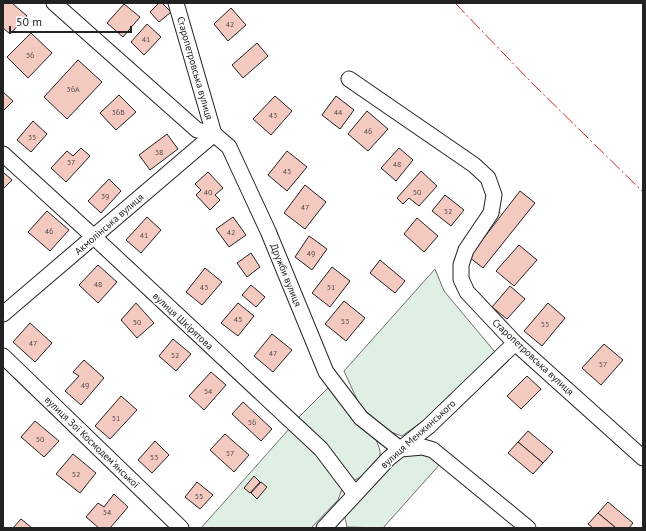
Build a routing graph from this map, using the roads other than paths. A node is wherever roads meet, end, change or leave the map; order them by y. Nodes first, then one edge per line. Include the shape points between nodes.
1 (54, 3) edge
2 (176, 3) edge
3 (349, 79) dead end
4 (214, 134) junction
5 (3, 154) edge
6 (94, 237) junction
7 (3, 314) edge
8 (515, 343) junction
9 (3, 356) edge
10 (400, 449) junction
11 (643, 458) edge
12 (355, 494) junction
13 (329, 526) edge
14 (181, 528) edge
15 (528, 528) edge

1 - 4 street, Дружби вулиця via 197,130
2 - 4 street, Старопетровська вулиця
3 - 8 street, Старопетровська вулиця via 474,165 488,178 494,195 491,213 466,250 461,265 461,279 467,292
4 - 6 street, Акмолінська вулиця
4 - 10 street, Дружби вулиця via 229,147 268,230 326,372 361,418
5 - 6 street, вулиця Шкірятова
6 - 7 street, Акмолінська вулиця
6 - 12 street, вулиця Шкірятова via 321,449
8 - 10 street, вулиця Менжинського via 429,426
8 - 11 street, Старопетровська вулиця
9 - 14 street, вулиця Зої Космодем'янської
10 - 12 street, вулиця Менжинського
10 - 15 street via 423,447 433,450
12 - 13 street, вулиця Менжинського

